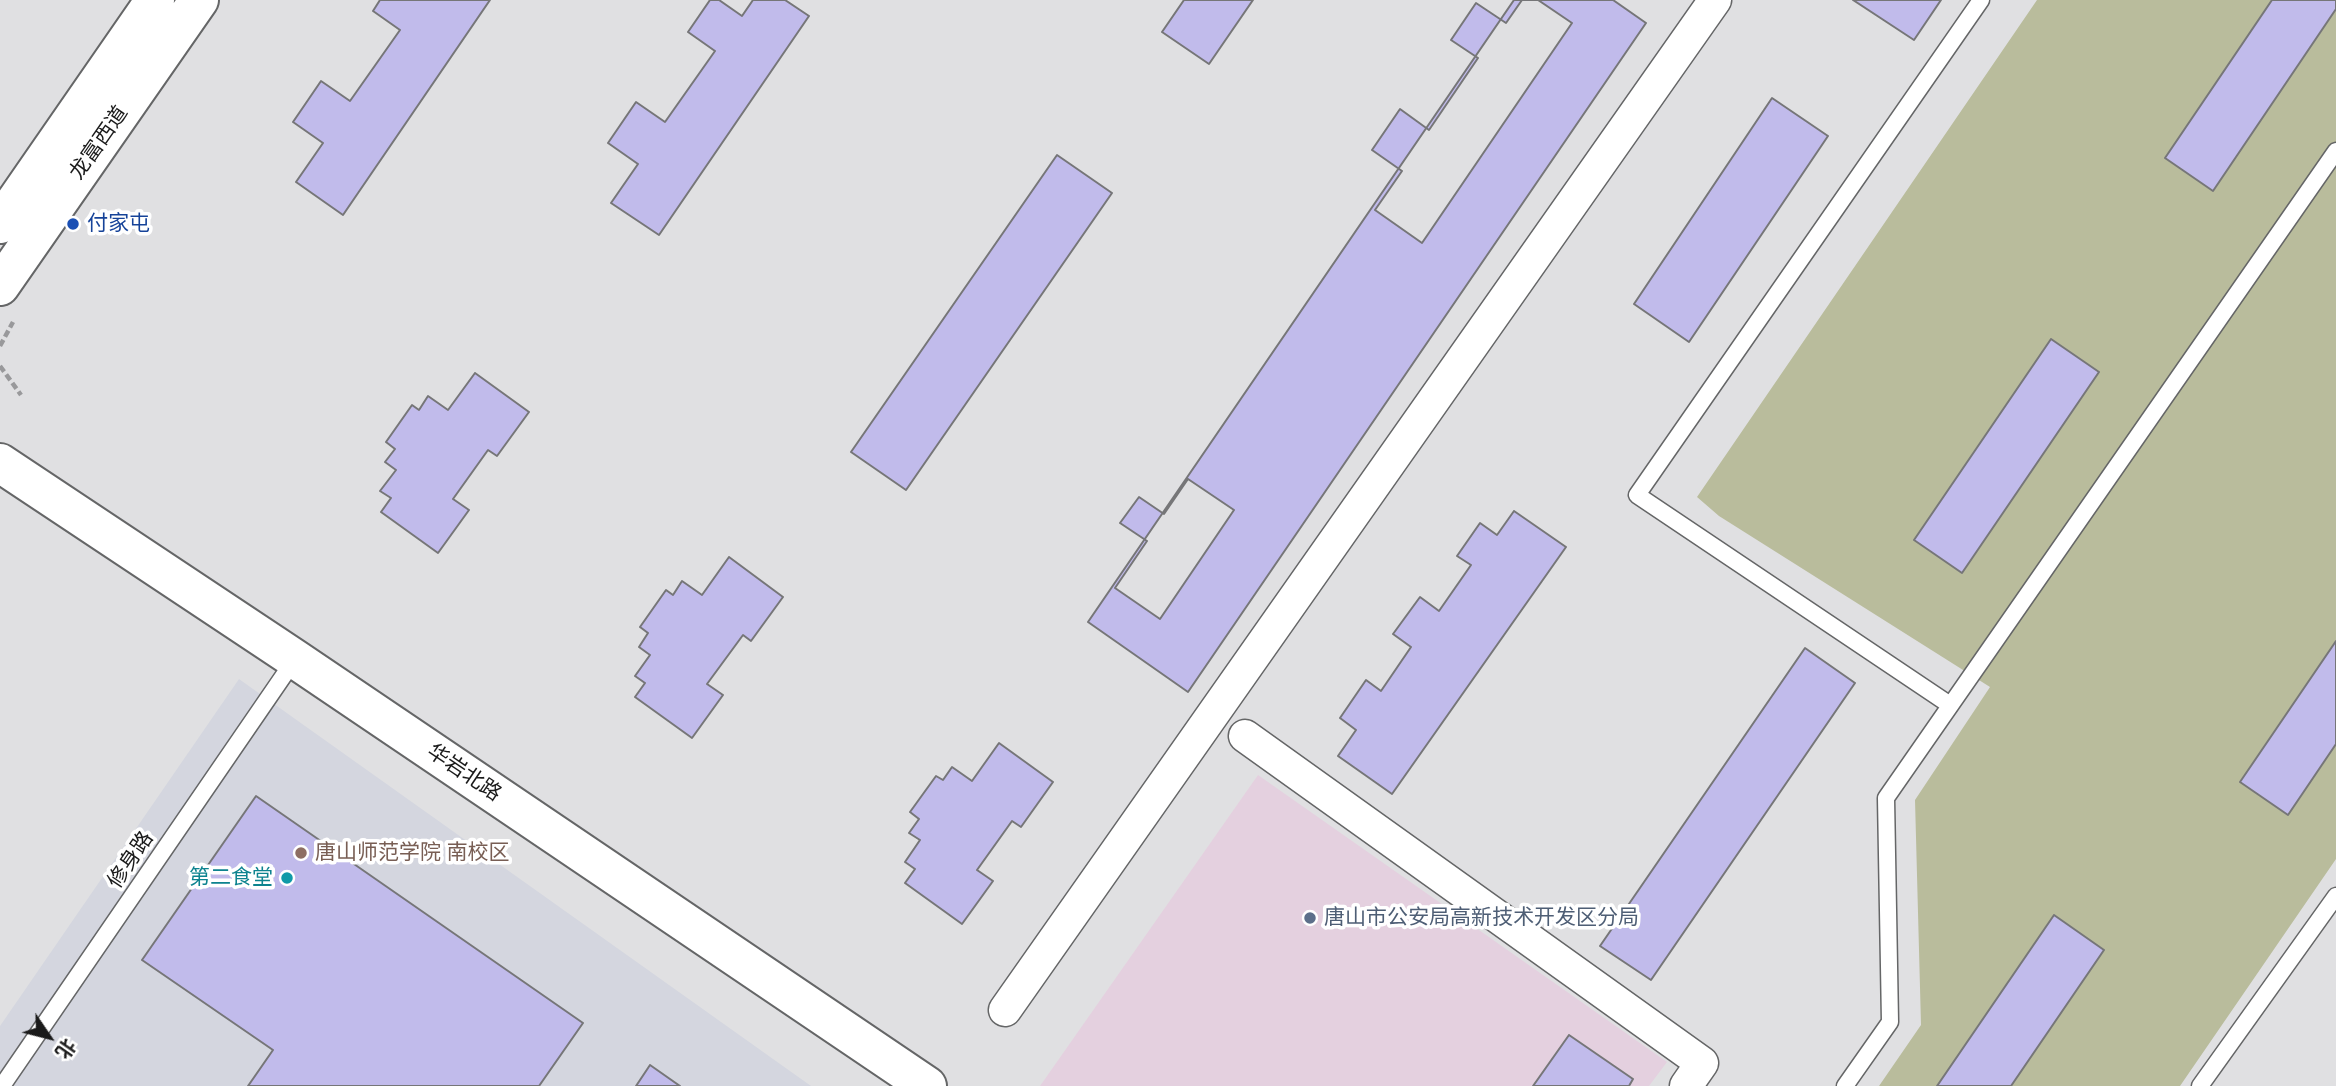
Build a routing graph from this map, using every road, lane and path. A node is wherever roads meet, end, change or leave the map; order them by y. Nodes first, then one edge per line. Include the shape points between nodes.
1 (155, 0) edge
2 (199, 0) edge
3 (1715, 0) edge
4 (1981, 0) edge
5 (2336, 152) edge
6 (0, 224) edge
7 (0, 285) edge
8 (0, 366) edge
9 (22, 395) dead end
10 (0, 463) edge
11 (295, 659) junction
12 (1950, 705) junction
13 (1245, 736) dead end
14 (2336, 896) edge
15 (1004, 1010) dead end
16 (2, 1086) edge
17 (927, 1086) edge
18 (1686, 1086) edge
19 (1845, 1086) edge
20 (2200, 1086) edge

1 - 6 street, 龙富西道
2 - 7 street, 龙富西道
3 - 15 street
4 - 12 lane via 1637,495
5 - 12 lane
8 - 9 path
10 - 11 street, 华岩北路
11 - 16 lane, 修身路
11 - 17 street, 华岩北路
12 - 19 lane via 1886,798 1890,1023
13 - 18 street via 1702,1063
14 - 20 lane

